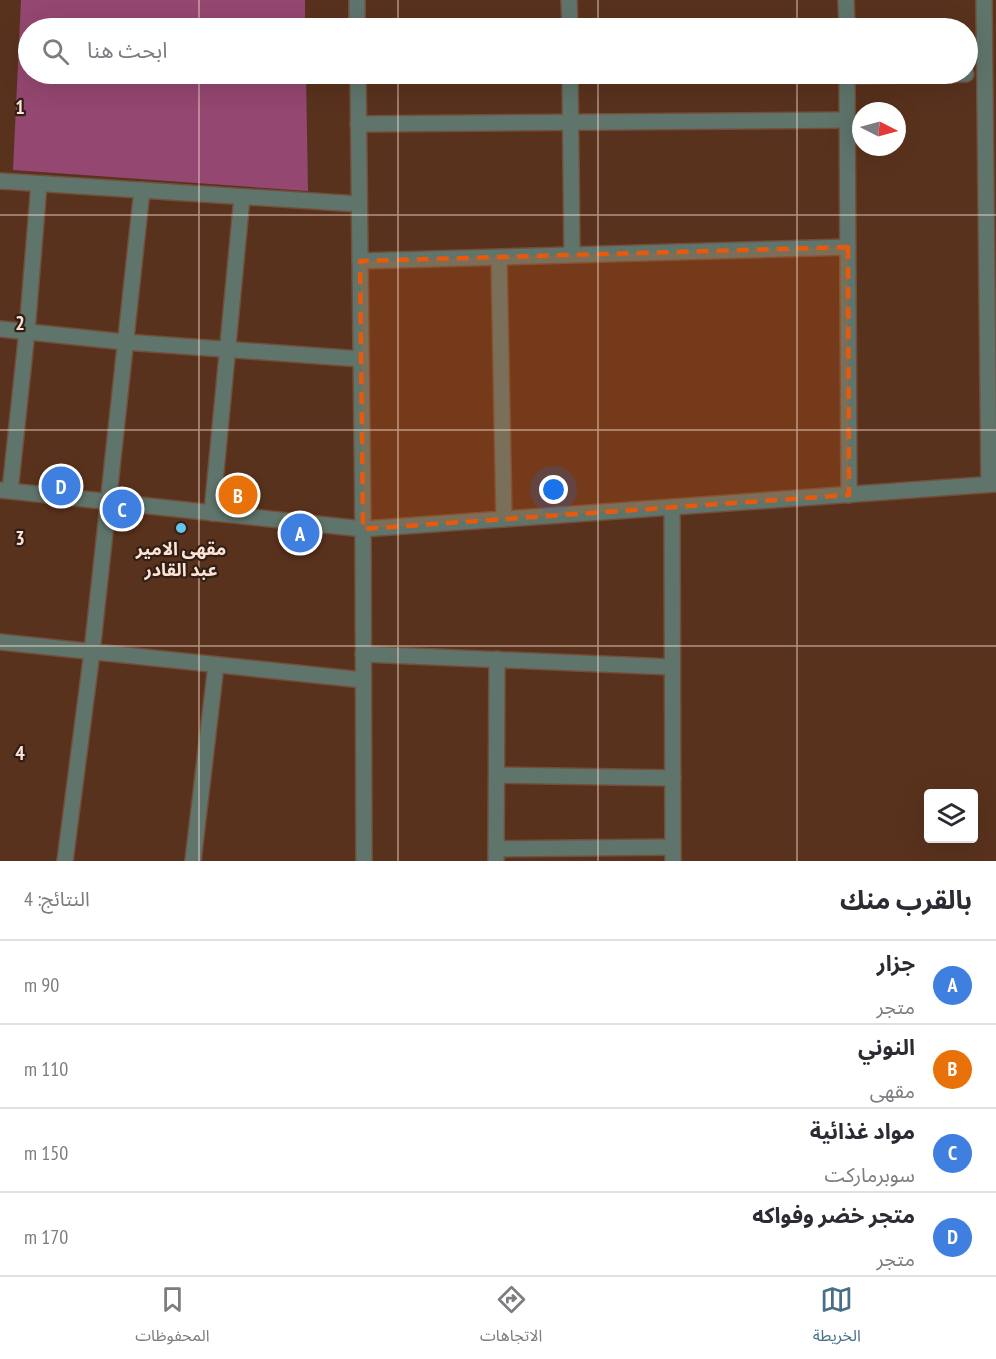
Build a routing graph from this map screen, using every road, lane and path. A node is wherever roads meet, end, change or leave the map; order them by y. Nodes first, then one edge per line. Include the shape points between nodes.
1 (357, 0) edge
2 (569, 0) edge
3 (846, 0) edge
4 (984, 0) edge
5 (357, 18) edge
6 (570, 18) edge
7 (846, 18) edge
8 (978, 73) edge
9 (985, 73) junction
10 (358, 84) edge
11 (570, 84) edge
12 (847, 84) edge
13 (847, 120) junction
14 (571, 123) junction
15 (358, 124) junction
16 (0, 181) edge
17 (39, 184) junction
18 (142, 190) junction
19 (242, 197) junction
20 (359, 204) junction
21 (848, 247) junction
22 (572, 254) junction
23 (499, 258) junction
24 (360, 261) junction
25 (0, 328) edge
26 (27, 331) junction
27 (125, 342) junction
28 (228, 349) junction
29 (361, 359) junction
30 (992, 484) edge
31 (5, 490) edge
32 (849, 495) junction
33 (108, 501) junction
34 (672, 507) junction
35 (212, 513) junction
36 (504, 519) junction
37 (363, 529) junction
38 (0, 642) edge
39 (92, 652) junction
40 (363, 654) junction
41 (497, 659) junction
42 (216, 665) junction
43 (672, 667) junction
44 (363, 680) junction
45 (497, 775) junction
46 (673, 778) junction
47 (673, 854) edge
48 (496, 855) edge
49 (65, 861) edge
50 (193, 861) edge
51 (364, 861) edge

1 - 5 street
2 - 6 street
3 - 7 street
4 - 9 street
8 - 9 street
9 - 30 street
10 - 15 street
11 - 14 street
12 - 13 street
13 - 14 street
13 - 21 street
14 - 15 street
14 - 22 street
15 - 20 street
16 - 17 street
17 - 18 street
17 - 26 street
18 - 19 street
18 - 27 street
19 - 20 street
19 - 28 street
20 - 24 street
21 - 22 street
21 - 32 street
22 - 23 street
23 - 24 street
23 - 36 street
24 - 29 street
25 - 26 street
26 - 27 street
26 - 31 street
27 - 28 street
27 - 33 street
28 - 29 street
28 - 35 street
29 - 37 street
30 - 32 street
31 - 33 street
32 - 34 street
33 - 35 street
33 - 39 street
34 - 36 street
34 - 43 street
35 - 37 street
36 - 37 street
37 - 40 street
38 - 39 street
39 - 42 street
39 - 49 street
40 - 41 street
40 - 44 street
41 - 43 street
41 - 45 street
42 - 44 street
42 - 50 street
43 - 46 street
44 - 51 street
45 - 46 street
45 - 48 street
46 - 47 street
47 - 48 street

